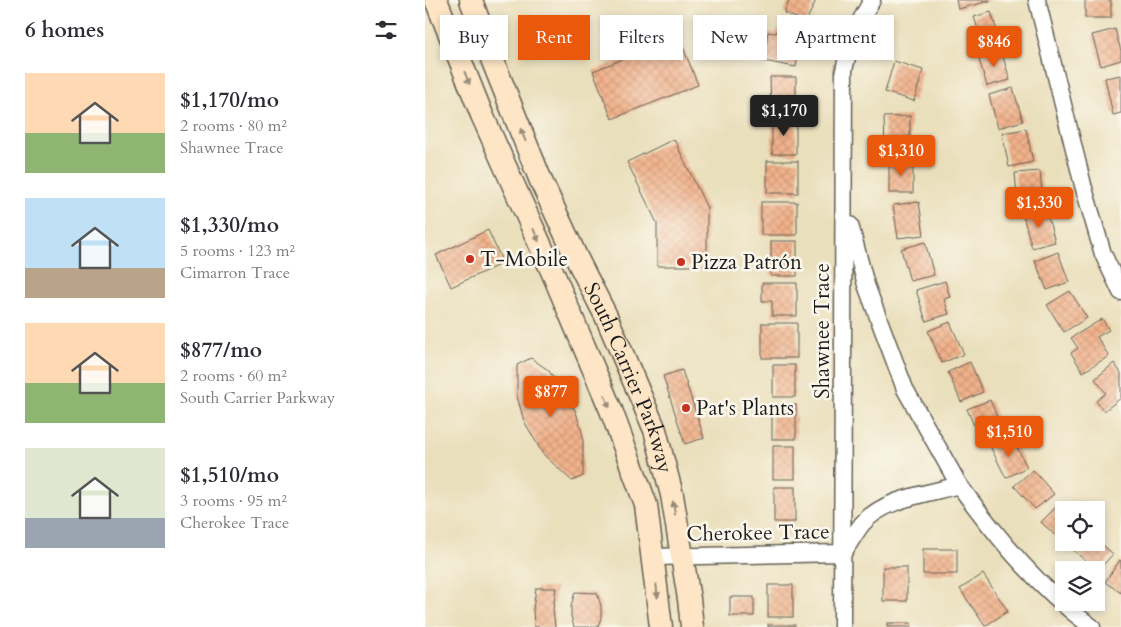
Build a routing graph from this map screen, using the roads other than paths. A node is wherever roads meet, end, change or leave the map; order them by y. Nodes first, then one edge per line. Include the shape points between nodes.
1 (436, 0) edge
2 (471, 0) edge
3 (872, 0) edge
4 (1037, 0) edge
5 (844, 203) junction
6 (1121, 292) edge
7 (959, 485) junction
8 (843, 553) junction
9 (682, 556) junction
10 (653, 557) junction
11 (661, 627) edge
12 (692, 627) edge
13 (842, 627) edge
14 (1092, 627) edge

1 -> 10 main road, South Carrier Parkway via 482,115 611,410 646,505
9 -> 2 main road, South Carrier Parkway via 672,495 655,430 541,180
3 - 5 street, Shawnee Trace via 852,36 845,70
4 - 6 street via 1083,185 1103,254
5 - 7 street via 866,285 905,389
5 - 8 street, Shawnee Trace
7 - 8 street, Cherokee Trace via 887,506 863,523
7 - 14 street via 987,524 1040,584
8 - 9 street, Cherokee Trace
8 - 13 street, Shawnee Trace
9 - 10 street, Cherokee Trace
9 - 12 main road, South Carrier Parkway
10 -> 11 main road, South Carrier Parkway

